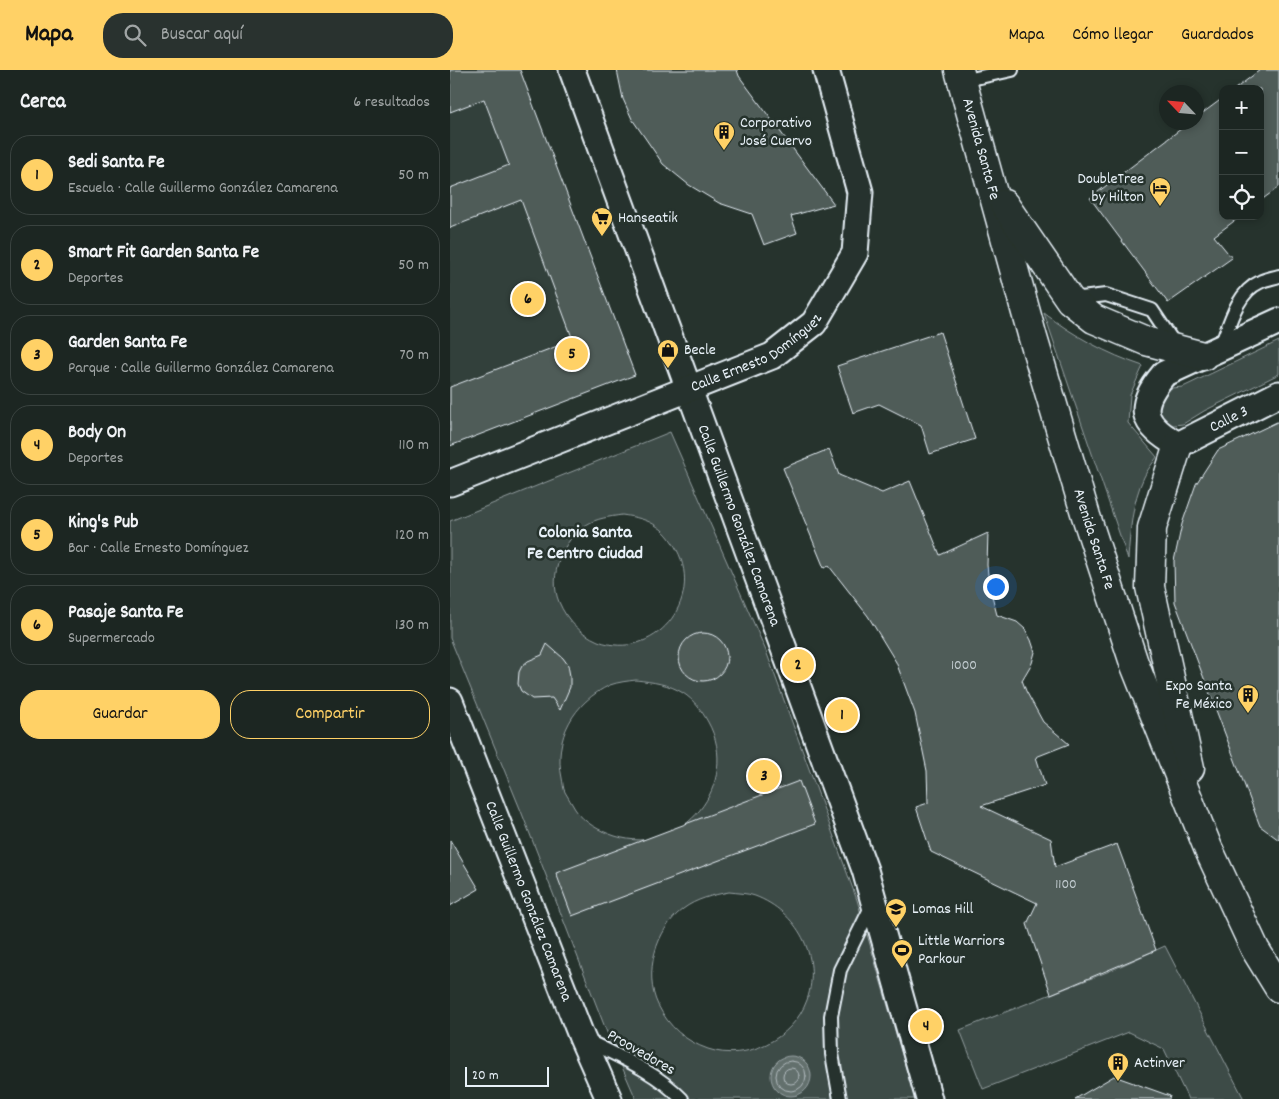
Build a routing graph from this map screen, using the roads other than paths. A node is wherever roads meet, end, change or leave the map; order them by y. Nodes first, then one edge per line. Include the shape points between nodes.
1 (572, 70) edge
2 (826, 70) edge
3 (1012, 70) edge
4 (960, 75) edge
5 (991, 187) junction
6 (1279, 276) edge
7 (1279, 321) edge
8 (1201, 352) junction
9 (688, 389) junction
10 (1279, 394) edge
11 (1178, 445) junction
12 (450, 483) edge
13 (450, 701) edge
14 (1208, 848) junction
15 (874, 902) junction
16 (1279, 988) edge
17 (582, 1038) junction
18 (610, 1099) edge
19 (682, 1099) edge
20 (840, 1099) edge
21 (929, 1099) edge

1 - 9 street, Calle Guillermo González Camarena
2 - 9 street, Calle Ernesto Domínguez via 860,192 854,253 814,324 772,356
3 - 4 lane
4 - 5 street, Avenida Santa Fe
5 - 8 street via 1070,300 1094,319 1146,341
5 - 14 street, Avenida Santa Fe via 1086,516 1131,654
6 - 8 lane via 1258,282 1244,294 1234,312
7 - 8 street
8 - 11 street via 1164,374 1152,388 1147,401 1146,414 1150,424
9 - 12 street, Calle Ernesto Domínguez
9 - 15 street, Calle Guillermo González Camarena
10 - 11 street, Calle 3
11 - 14 street via 1152,528 1150,587
13 - 17 street, Calle Guillermo González Camarena
14 - 16 street, Avenida Santa Fe via 1255,949
15 - 20 lane via 840,970 832,1016 832,1054
15 - 21 street, Calle Guillermo González Camarena
17 - 18 street, Calle Guillermo González Camarena
17 - 19 lane, Proovedores via 644,1070 670,1086

